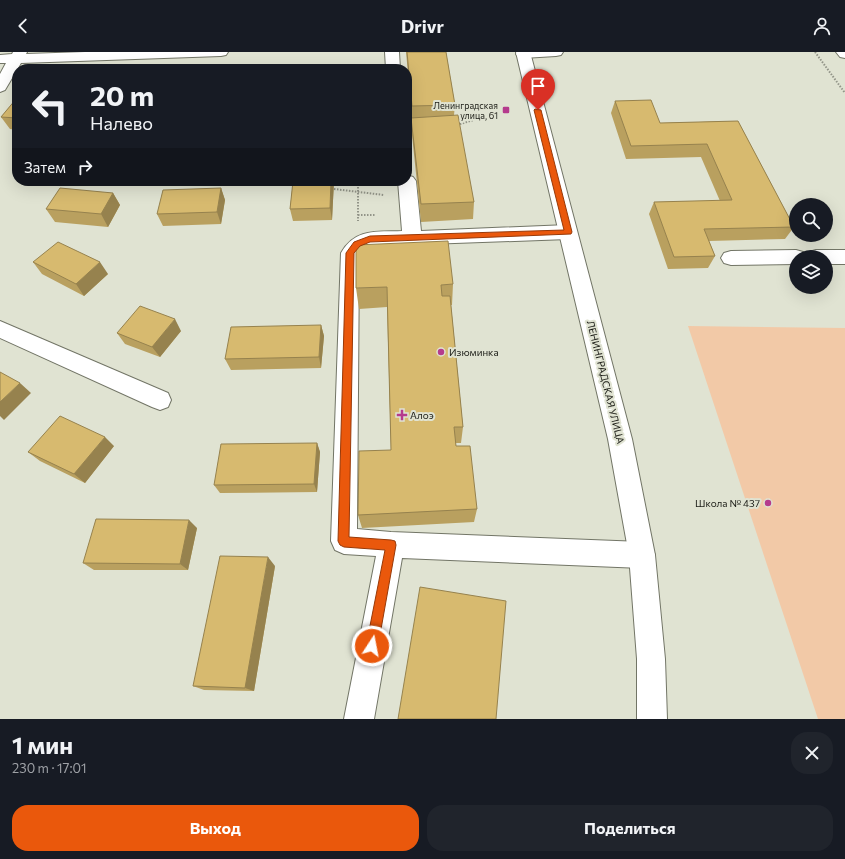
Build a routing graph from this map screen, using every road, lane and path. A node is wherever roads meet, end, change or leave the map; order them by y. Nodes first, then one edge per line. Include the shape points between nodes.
1 (221, 52) edge
2 (392, 52) edge
3 (556, 52) edge
4 (816, 52) edge
5 (523, 53) edge
6 (18, 55) edge
7 (0, 59) edge
8 (13, 64) edge
9 (393, 64) edge
10 (12, 66) edge
11 (0, 87) edge
12 (845, 93) edge
13 (477, 119) dead end
14 (456, 125) edge
15 (412, 127) edge
16 (421, 127) edge
17 (358, 186) edge
18 (407, 186) edge
19 (385, 188) dead end
20 (334, 189) dead end
21 (358, 192) junction
22 (385, 195) junction
23 (386, 202) dead end
24 (358, 215) junction
25 (379, 215) dead end
26 (568, 232) junction
27 (412, 237) junction
28 (357, 244) junction
29 (789, 257) edge
30 (833, 257) edge
31 (845, 257) edge
32 (731, 258) dead end
33 (0, 329) edge
34 (160, 400) dead end
35 (391, 545) junction
36 (642, 555) junction
37 (359, 719) edge
38 (652, 719) edge

1 - 6 main road
2 - 9 main road
3 - 5 main road
4 - 12 path
5 - 26 main road, ЛЕНИНГРАДСКАЯ УЛИЦА
6 - 7 main road
6 - 8 main road
10 - 11 main road
13 - 14 path
15 - 16 path
17 - 21 path
18 - 27 main road
19 - 22 path
20 - 21 path
21 - 22 path
21 - 24 path
22 - 23 path
24 - 25 path
24 - 28 path
26 - 27 main road
26 - 36 main road, ЛЕНИНГРАДСКАЯ УЛИЦА via 620,439
27 - 28 main road via 370,239
28 - 35 main road via 350,253 344,541
29 - 32 main road
30 - 31 main road
33 - 34 main road
35 - 36 main road
35 - 37 main road
36 - 38 main road, ЛЕНИНГРАДСКАЯ УЛИЦА via 651,659

